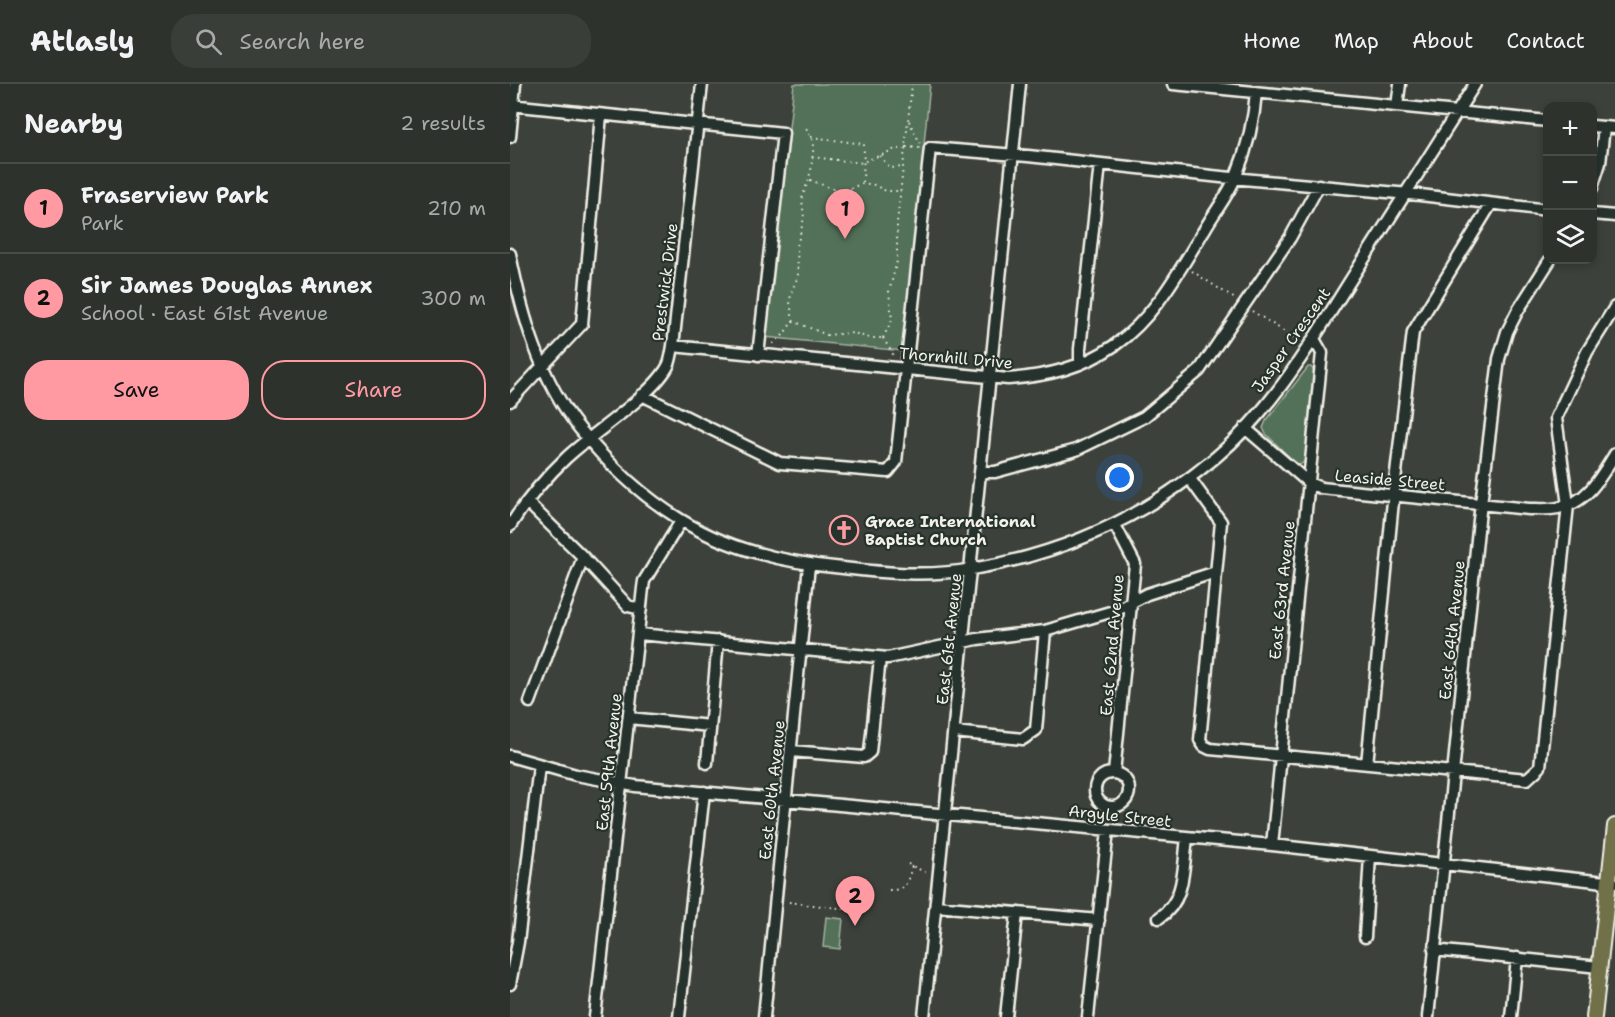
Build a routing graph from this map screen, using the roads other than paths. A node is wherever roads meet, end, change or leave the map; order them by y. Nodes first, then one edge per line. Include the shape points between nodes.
1 (515, 84) edge
2 (702, 84) edge
3 (1020, 84) edge
4 (1173, 84) edge
5 (1400, 84) edge
6 (1475, 84) edge
7 (1196, 85) edge
8 (1256, 92) junction
9 (512, 106) edge
10 (1397, 106) junction
11 (1457, 112) junction
12 (601, 115) junction
13 (1543, 121) edge
14 (698, 125) junction
15 (1610, 128) edge
16 (510, 137) edge
17 (1014, 154) junction
18 (1100, 164) junction
19 (1597, 173) edge
20 (1235, 179) junction
21 (1319, 185) junction
22 (1404, 194) junction
23 (1491, 204) junction
24 (1543, 209) edge
25 (1597, 214) edge
26 (1615, 216) edge
27 (510, 254) edge
28 (1547, 264) edge
29 (1615, 307) edge
30 (1314, 339) junction
31 (673, 346) junction
32 (758, 355) junction
33 (1080, 364) junction
34 (543, 366) junction
35 (906, 369) junction
36 (991, 377) junction
37 (642, 395) junction
38 (510, 401) edge
39 (1245, 428) junction
40 (589, 439) junction
41 (1615, 454) edge
42 (981, 472) junction
43 (1190, 479) junction
44 (1309, 483) junction
45 (1394, 495) junction
46 (527, 502) junction
47 (1481, 503) junction
48 (1568, 505) junction
49 (681, 520) junction
50 (1115, 525) junction
51 (510, 526) edge
52 (583, 557) junction
53 (809, 565) junction
54 (970, 570) junction
55 (1216, 572) junction
56 (1132, 603) junction
57 (640, 609) junction
58 (1045, 631) junction
59 (639, 634) junction
60 (718, 641) junction
61 (963, 643) junction
62 (801, 650) junction
63 (880, 658) junction
64 (530, 702) dead end
65 (629, 718) junction
66 (710, 726) junction
67 (954, 732) junction
68 (791, 751) junction
69 (510, 756) edge
70 (1280, 756) junction
71 (707, 763) dead end
72 (1366, 764) junction
73 (539, 766) junction
74 (1114, 773) dead end
75 (1452, 773) junction
76 (622, 784) junction
77 (704, 792) junction
78 (786, 800) junction
79 (945, 815) junction
80 (1615, 826) edge
81 (1108, 830) junction
82 (1187, 838) junction
83 (1272, 846) junction
84 (1370, 856) junction
85 (1443, 863) junction
86 (1611, 882) edge
87 (936, 906) junction
88 (1017, 913) junction
89 (1159, 918) dead end
90 (1099, 921) junction
91 (1365, 937) dead end
92 (1434, 950) junction
93 (1517, 958) junction
94 (1599, 967) junction
95 (510, 984) edge
96 (595, 1017) edge
97 (679, 1017) edge
98 (764, 1017) edge
99 (924, 1017) edge
100 (1006, 1017) edge
101 (1088, 1017) edge
102 (1428, 1017) edge
103 (1511, 1017) edge
104 (1594, 1017) edge

1 - 9 street
2 - 14 street, Prestwick Drive
3 - 17 street, East 61st Avenue
4 - 7 street
5 - 10 street
6 - 11 street, Jasper Crescent
7 - 8 street
8 - 10 street
8 - 20 street, Thornhill Drive via 1248,142
9 - 12 street
9 - 16 street
10 - 11 street
11 - 13 street
11 - 22 street, Jasper Crescent
12 - 14 street
12 - 34 street via 582,324
14 - 31 street, Prestwick Drive
14 - 32 street via 783,133
15 - 19 street
17 - 18 street
17 - 35 street via 930,148
17 - 36 street, East 61st Avenue
18 - 20 street
18 - 33 street
20 - 21 street
20 - 33 street, Thornhill Drive via 1150,313 1114,345
21 - 22 street
21 - 42 street via 1290,238 1199,371 1144,417 1076,450 995,472
22 - 23 street
22 - 30 street, Jasper Crescent
23 - 24 street
23 - 45 street via 1413,332
25 - 26 street
27 - 34 street, Jasper Crescent via 519,301
28 - 47 street, East 64th Avenue via 1517,312 1499,359
29 - 48 street via 1587,352 1556,418
30 - 39 street, Jasper Crescent via 1280,388
30 - 44 street, East 63rd Avenue via 1322,353
31 - 32 street, Thornhill Drive
31 - 37 street, Prestwick Drive via 669,364 659,380
32 - 35 street, Thornhill Drive
33 - 36 street, Thornhill Drive via 1036,377
34 - 38 street
34 - 40 street, Jasper Crescent
35 - 36 street, Thornhill Drive
35 - 37 street via 896,462 888,472 780,463
36 - 42 street, East 61st Avenue
37 - 40 street, Prestwick Drive
39 - 43 street, Jasper Crescent
39 - 44 street, Leaside Street
40 - 46 street, Prestwick Drive via 555,469
40 - 49 street, Jasper Crescent via 645,495
41 - 48 street via 1591,489
42 - 54 street, East 61st Avenue
43 - 50 street, Jasper Crescent
43 - 55 street via 1221,522
44 - 45 street, Leaside Street via 1321,488
44 - 70 street, East 63rd Avenue
45 - 47 street, Leaside Street
45 - 72 street
46 - 51 street, Prestwick Drive
46 - 52 street
47 - 48 street, Leaside Street via 1529,509
47 - 75 street, East 64th Avenue
48 - 75 street via 1540,767 1527,779
49 - 53 street, Jasper Crescent via 740,547
49 - 57 street, East 59th Avenue via 645,581
50 - 54 street, Jasper Crescent via 1045,552
50 - 56 street, East 62nd Avenue via 1135,564
52 - 57 street via 628,606
52 - 64 street
53 - 54 street, Jasper Crescent via 872,571
53 - 62 street, East 60th Avenue
54 - 61 street, East 61st Avenue
55 - 56 street via 1147,594
55 - 70 street via 1200,740 1210,749
56 - 58 street
56 - 74 street, East 62nd Avenue
57 - 59 street, East 59th Avenue
58 - 61 street
58 - 67 street via 1036,730 1023,739
59 - 60 street
59 - 65 street, East 59th Avenue
60 - 62 street
60 - 66 street
61 - 63 street
61 - 67 street, East 61st Avenue
62 - 63 street
62 - 68 street, East 60th Avenue
63 - 68 street via 870,752 864,757
65 - 66 street
65 - 76 street, East 59th Avenue
66 - 71 street
67 - 79 street, East 61st Avenue
68 - 78 street, East 60th Avenue
69 - 73 street, Argyle Street
70 - 72 street
70 - 83 street, East 63rd Avenue
72 - 75 street
73 - 76 street, Argyle Street
73 - 95 street
75 - 85 street, East 64th Avenue
76 - 77 street, Argyle Street
76 - 96 street, East 59th Avenue
77 - 78 street, Argyle Street
77 - 97 street
78 - 79 street, Argyle Street
78 - 98 street, East 60th Avenue
79 - 81 street, Argyle Street
79 - 87 street, East 61st Avenue
80 - 86 main road
81 - 82 street, Argyle Street
81 - 90 street
82 - 83 street, Argyle Street
82 - 89 street via 1183,882 1167,913
83 - 84 street, Argyle Street
84 - 85 street, Argyle Street
84 - 91 street
85 - 86 street, Argyle Street
85 - 92 street, East 64th Avenue
86 - 94 main road
87 - 88 street
87 - 99 street, East 61st Avenue
88 - 90 street
88 - 100 street
90 - 101 street
92 - 93 street
92 - 102 street, East 64th Avenue
93 - 94 street
93 - 103 street
94 - 104 main road

